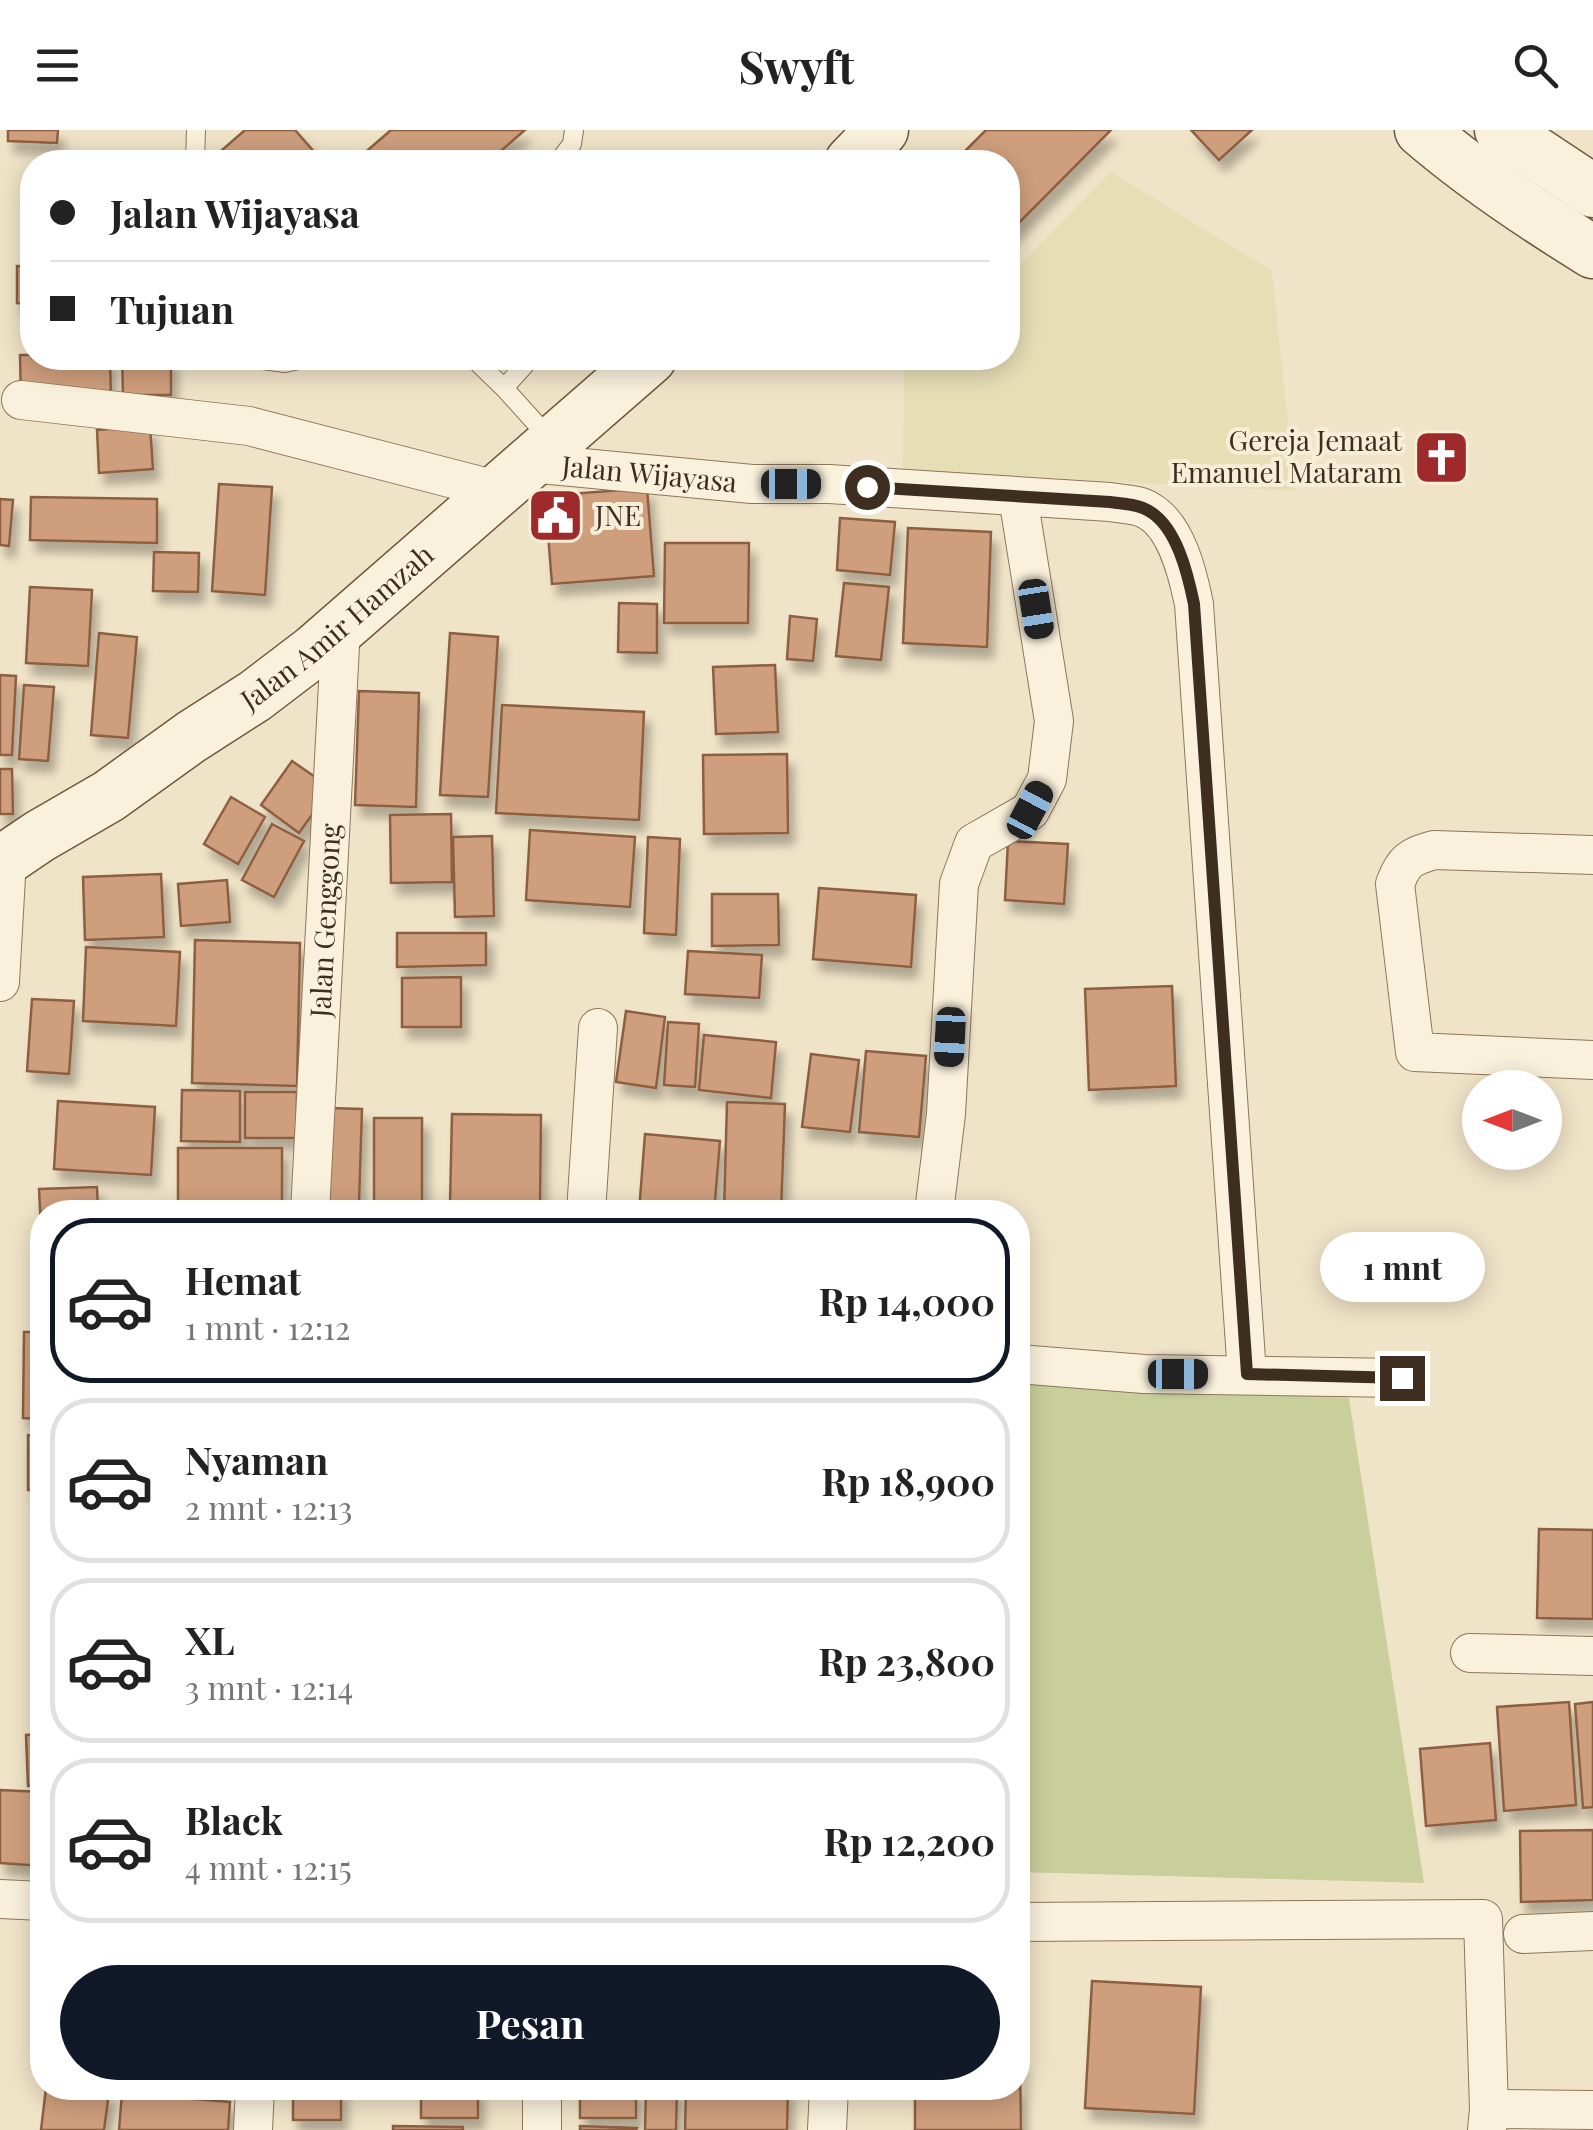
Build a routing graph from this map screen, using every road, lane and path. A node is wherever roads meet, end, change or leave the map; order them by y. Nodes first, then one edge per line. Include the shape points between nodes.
1 (882, 130) edge
2 (1421, 130) edge
3 (1502, 130) edge
4 (863, 150) edge
5 (1593, 192) edge
6 (1586, 232) edge
7 (485, 370) edge
8 (520, 370) edge
9 (636, 370) edge
10 (504, 388) junction
11 (21, 400) dead end
12 (526, 465) junction
13 (1018, 498) junction
14 (341, 627) junction
15 (1593, 854) edge
16 (3, 861) edge
17 (0, 982) edge
18 (598, 1028) dead end
19 (1593, 1060) edge
20 (311, 1200) edge
21 (587, 1200) edge
22 (935, 1200) edge
23 (1030, 1365) edge
24 (1247, 1374) junction
25 (1402, 1378) dead end
26 (1470, 1653) dead end
27 (1593, 1656) edge
28 (0, 1899) edge
29 (30, 1900) edge
30 (1030, 1922) edge
31 (1593, 1931) edge
32 (1523, 1934) dead end
33 (255, 2100) edge
34 (542, 2100) edge
35 (828, 2100) edge
36 (1593, 2110) edge
37 (1488, 2120) edge
38 (252, 2130) edge
39 (542, 2130) edge
40 (827, 2130) edge

1 - 4 street
2 - 6 street via 1518,204
3 - 5 street
7 - 10 lane
8 - 10 lane
9 - 12 street, Jalan Amir Hamzah
10 - 12 lane
11 - 12 street, Jalan Wijayasa
12 - 13 street, Jalan Wijayasa
12 - 14 street, Jalan Amir Hamzah
13 - 22 street via 1054,721 1047,779 1030,810 974,843 959,884
13 - 24 street, Jalan Wijayasa via 1146,508 1171,536 1186,568 1194,604
14 - 16 street, Jalan Amir Hamzah via 256,696
14 - 20 street, Jalan Genggong
15 - 19 street via 1434,850 1402,866 1395,884 1415,1052
16 - 17 street
18 - 21 street
23 - 24 street
24 - 25 street
26 - 27 street
28 - 29 street
30 - 37 street via 1484,1919
31 - 32 street
33 - 38 street
34 - 39 street
35 - 40 street
36 - 37 street

